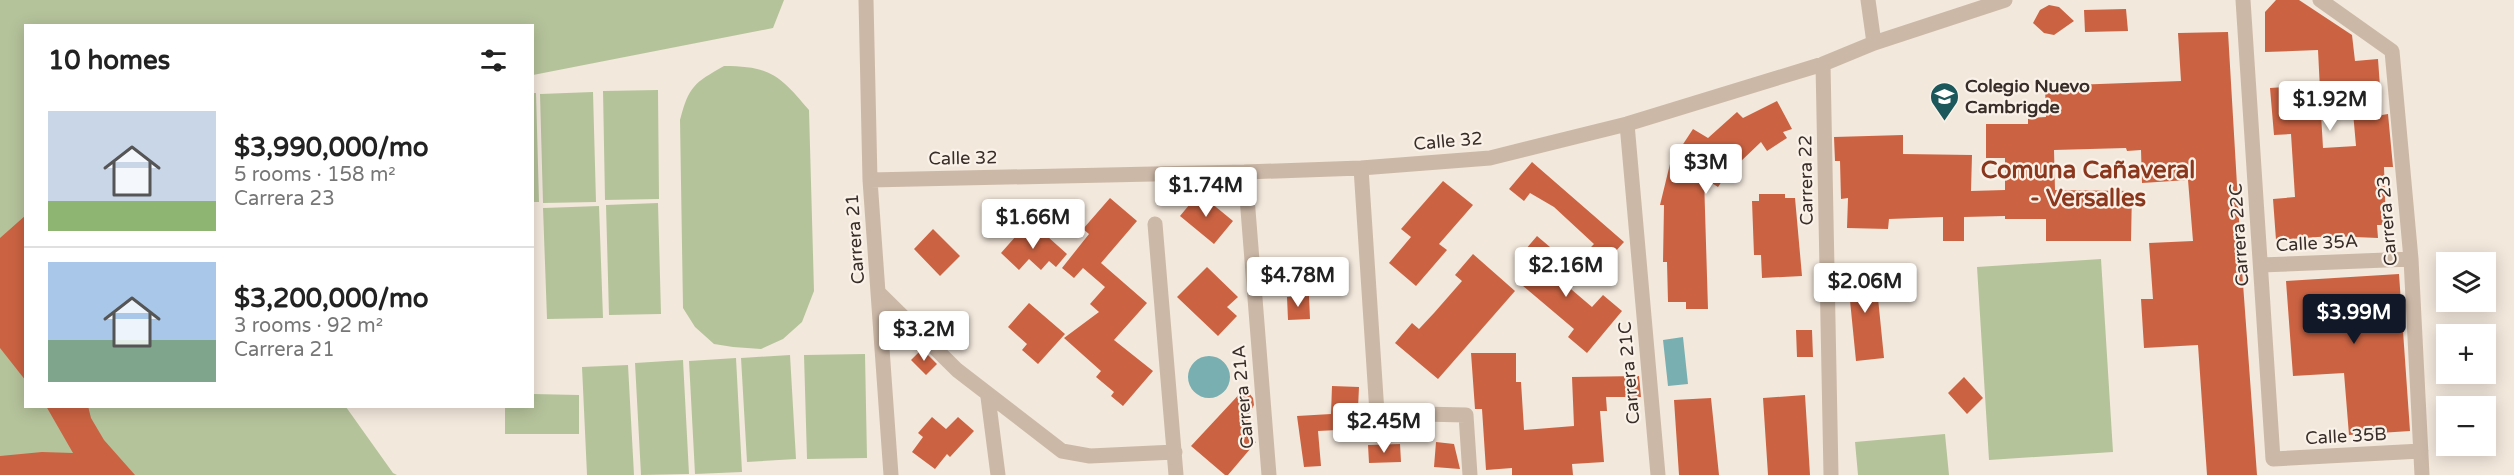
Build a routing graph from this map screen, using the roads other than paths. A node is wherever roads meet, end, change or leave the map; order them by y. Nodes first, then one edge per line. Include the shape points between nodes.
1 (866, 0) edge
2 (1868, 0) edge
3 (2005, 0) edge
4 (2320, 0) edge
5 (2247, 3) edge
6 (1874, 43) junction
7 (1823, 64) junction
8 (1628, 124) junction
9 (1361, 168) junction
10 (1245, 172) junction
11 (870, 180) junction
12 (1155, 224) dead end
13 (2411, 259) junction
14 (2261, 265) junction
15 (878, 292) junction
16 (988, 397) junction
17 (2421, 451) junction
18 (1175, 452) junction
19 (2273, 459) joint
20 (891, 475) edge
21 (998, 475) edge
22 (1176, 475) edge
23 (1269, 475) edge
24 (1470, 475) edge
25 (1658, 475) edge
26 (1831, 475) edge
27 (2422, 475) edge

1 - 11 street, Carrera 21
2 - 6 street
3 - 6 street, Calle 32
4 - 13 street, Carrera 23 via 2392,51
5 - 14 street, Carrera 22C
6 - 7 street, Calle 32
7 - 8 street, Calle 32
7 - 26 street, Carrera 22
8 - 9 street, Calle 32 via 1490,158
8 - 25 street, Carrera 21C
9 - 10 street, Calle 32
9 - 24 street via 1377,413 1467,415
10 - 11 street, Calle 32
10 - 23 street, Carrera 21A
11 - 15 street, Carrera 21
12 - 18 street
13 - 14 street, Calle 35A
13 - 17 street, Carrera 23
14 - 19 street, Carrera 22C
15 - 16 street
15 - 20 street, Carrera 21
16 - 18 street via 1062,451 1089,456
16 - 21 street
17 - 19 street, Calle 35B
17 - 27 street, Carrera 23
18 - 22 street

